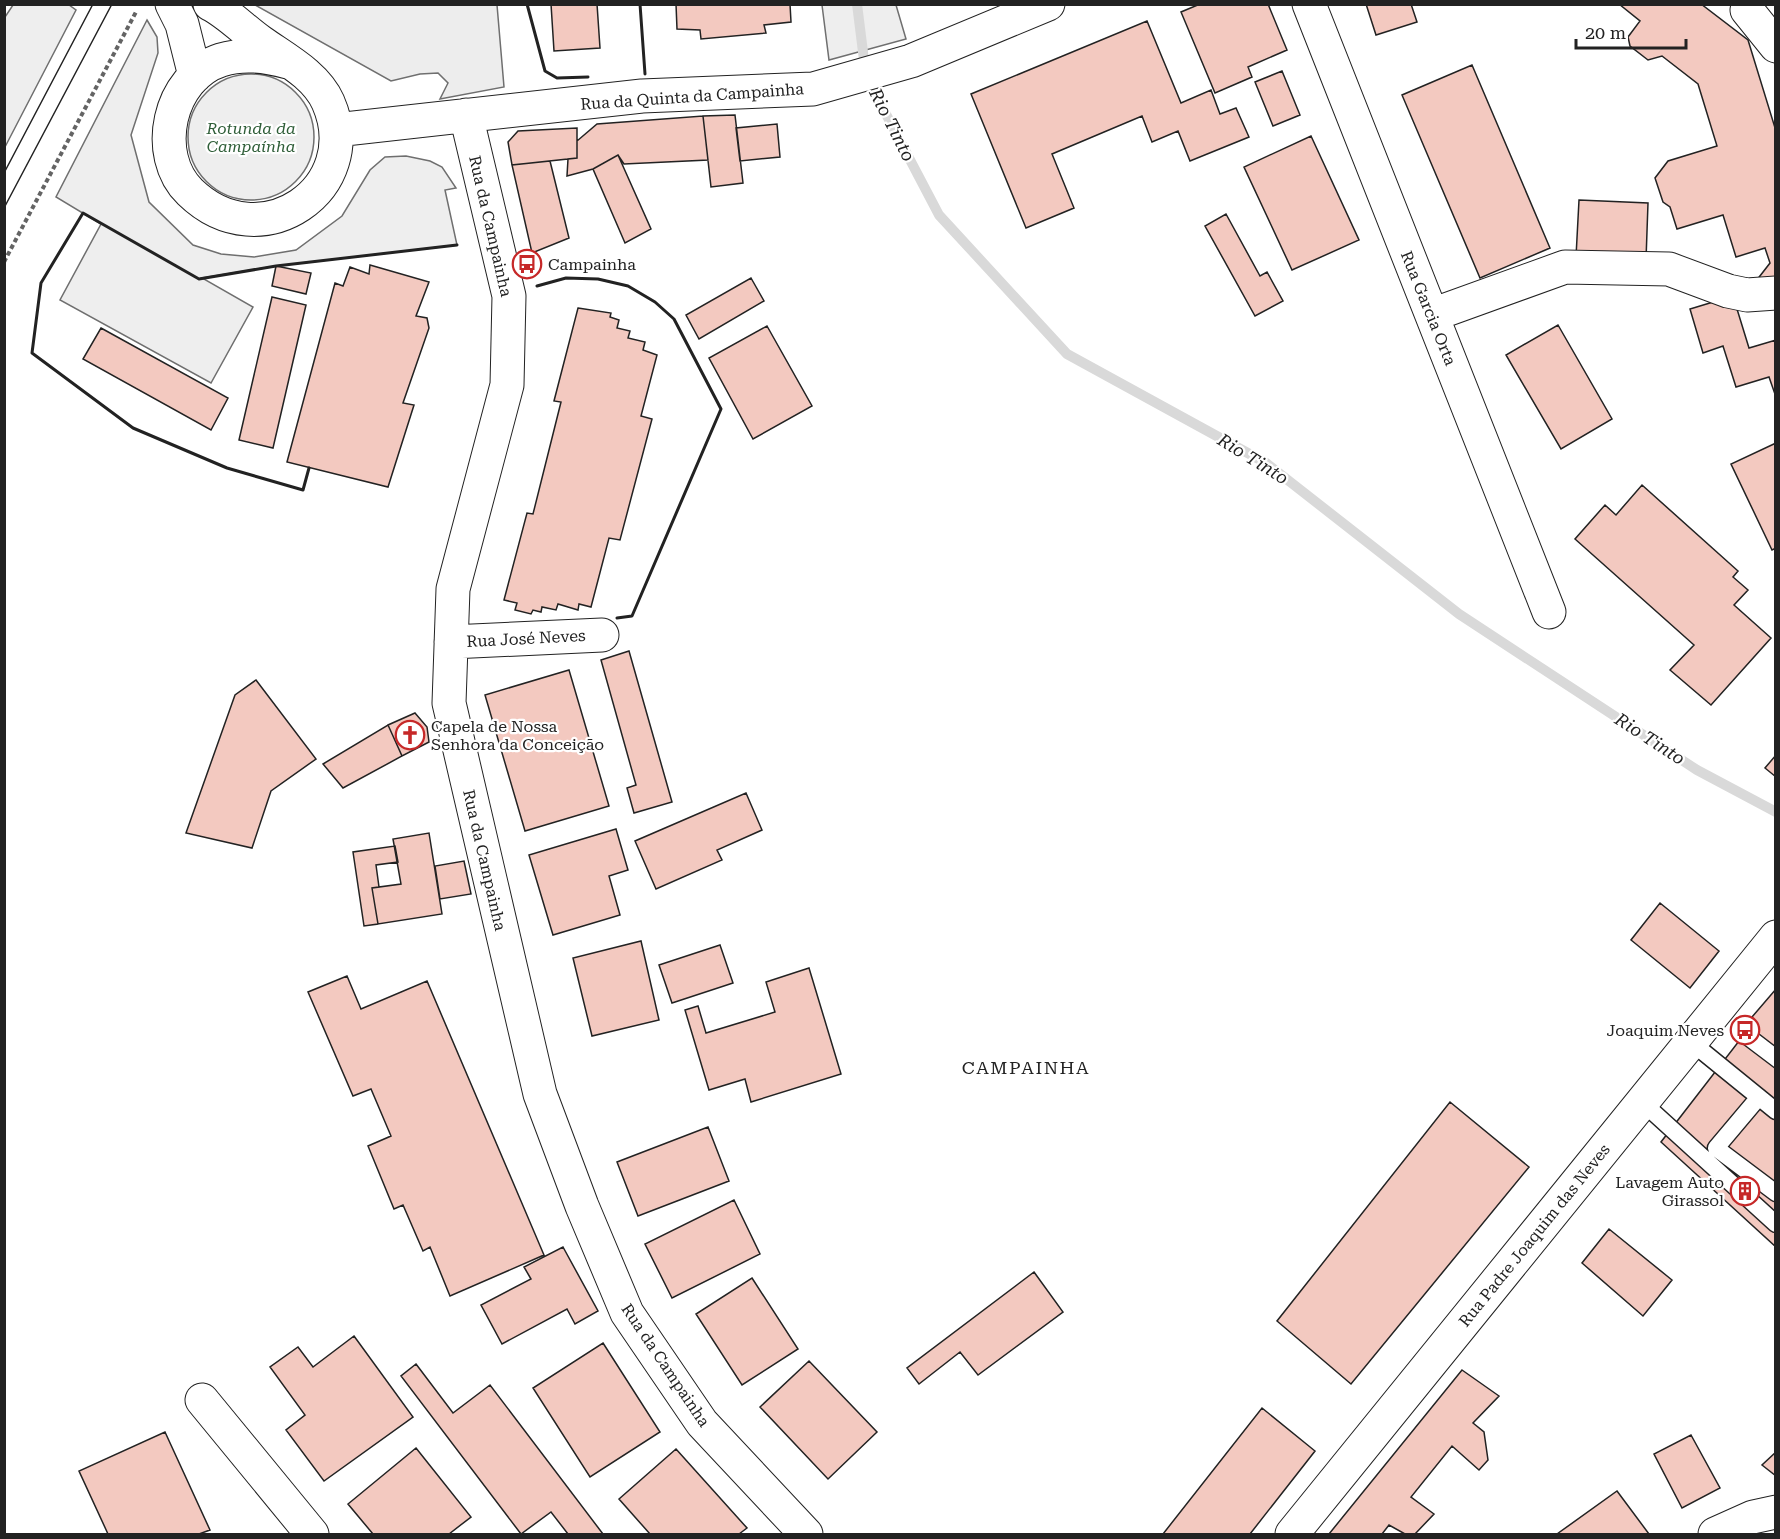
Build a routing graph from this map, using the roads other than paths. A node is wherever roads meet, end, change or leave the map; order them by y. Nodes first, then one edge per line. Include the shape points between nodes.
1 (172, 4) edge
2 (210, 4) edge
3 (1048, 4) edge
4 (1309, 4) edge
5 (1748, 6) edge
6 (1776, 46) edge
7 (288, 62) junction
8 (195, 76) junction
9 (466, 116) junction
10 (336, 130) junction
11 (1776, 293) edge
12 (1432, 315) junction
13 (1549, 612) dead end
14 (602, 635) dead end
15 (451, 642) junction
16 (1776, 937) edge
17 (1690, 1042) junction
18 (1759, 1097) junction
19 (1642, 1102) junction
20 (1776, 1111) edge
21 (1776, 1193) edge
22 (1776, 1224) edge
23 (202, 1400) dead end
24 (1776, 1512) edge
25 (312, 1534) edge
26 (806, 1534) edge
27 (1292, 1534) edge
28 (1715, 1534) edge

1 - 8 street via 183,26
2 - 7 street
3 - 9 street, Rua da Quinta da Campainha via 910,61 813,89 642,96
4 - 12 street, Rua Garcia Orta
5 - 6 street
7 - 8 street via 260,54 219,61
7 - 10 street via 312,78 328,102
8 - 10 street via 177,100 168,130 171,159 183,185 206,208 233,219 262,220 290,212 307,201 325,179 335,151
9 - 10 street, Rua da Quinta da Campainha
9 - 15 street, Rua da Campainha via 509,296 507,385 453,589
11 - 12 street via 1747,295 1728,291 1669,269 1565,267
12 - 13 street, Rua Garcia Orta
14 - 15 street, Rua José Neves
15 - 26 street, Rua da Campainha via 449,703 540,1094 582,1206 633,1322 702,1423
16 - 17 street, Rua Padre Joaquim das Neves
17 - 18 lane
17 - 19 street, Rua Padre Joaquim das Neves
18 - 20 lane
18 - 21 lane via 1716,1148
19 - 22 lane
19 - 27 street, Rua Padre Joaquim das Neves
23 - 25 street
24 - 28 street via 1753,1517

